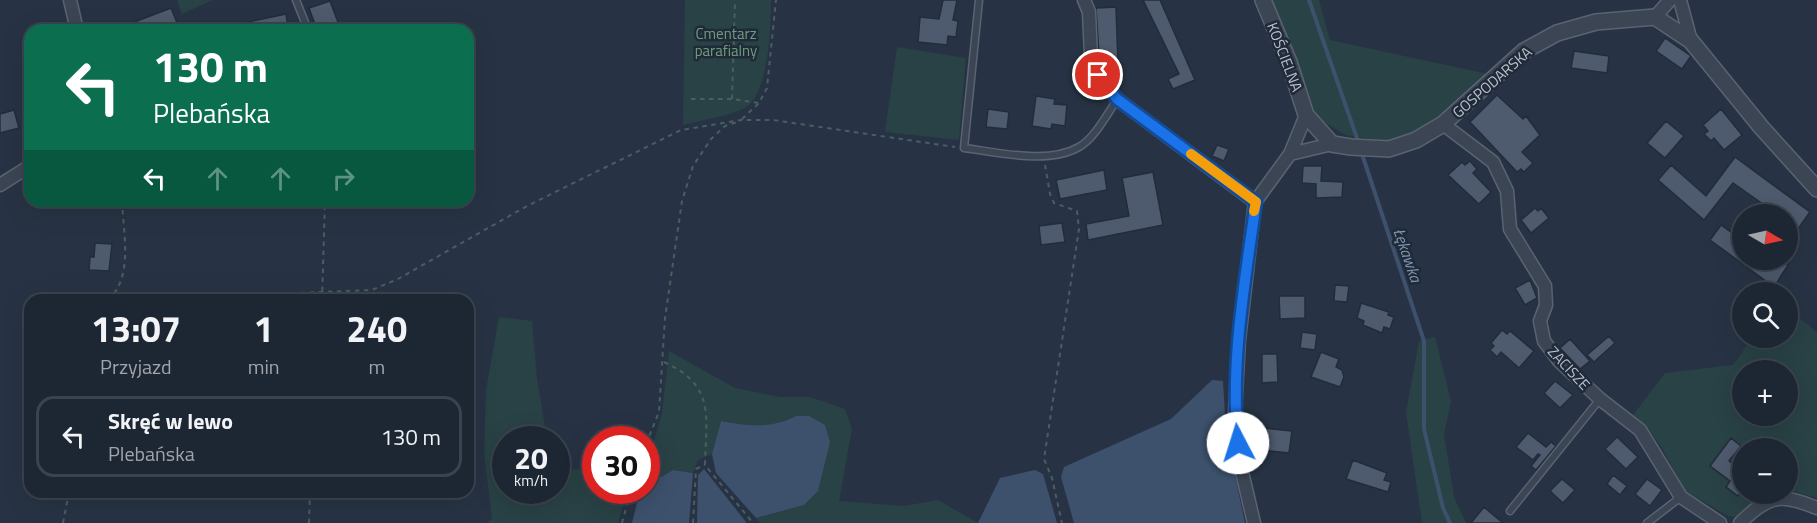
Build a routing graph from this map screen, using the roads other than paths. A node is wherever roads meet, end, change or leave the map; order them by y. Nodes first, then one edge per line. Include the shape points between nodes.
1 (70, 0) edge
2 (296, 0) edge
3 (979, 0) edge
4 (1084, 0) edge
5 (1263, 0) edge
6 (1670, 0) edge
7 (1680, 0) edge
8 (1655, 16) junction
9 (76, 24) edge
10 (306, 24) edge
11 (1690, 41) junction
12 (1117, 99) junction
13 (1306, 115) junction
14 (1443, 124) junction
15 (1332, 144) junction
16 (1290, 154) junction
17 (24, 170) edge
18 (0, 184) edge
19 (1817, 189) edge
20 (1256, 202) junction
21 (1600, 399) junction
22 (1681, 497) junction
23 (1817, 508) edge
24 (1510, 511) dead end
25 (1254, 523) edge
26 (1647, 523) edge
27 (1720, 523) edge
28 (1740, 523) edge

1 - 9 street
2 - 10 lane
3 - 12 lane via 964,148 1044,156 1079,147
4 - 12 street via 1089,12 1091,57 1098,75
5 - 13 street, KOŚCIELNA
6 - 8 street
7 - 11 street
8 - 11 street
8 - 14 street, GOSPODARSKA via 1596,22 1557,33 1524,51
11 - 19 street
12 - 20 street
13 - 15 street
13 - 16 street
14 - 15 street, GOSPODARSKA via 1416,140 1389,149
14 - 21 street, ZACISZE via 1493,162 1507,192 1510,229 1545,286 1546,305 1540,321 1544,341 1559,361
15 - 16 street
16 - 20 street
17 - 18 street
20 - 25 street via 1234,411 1239,459
21 - 22 street, ZACISZE via 1640,429
21 - 24 lane
22 - 26 lane
22 - 27 street, ZACISZE
23 - 28 street via 1792,498 1774,498 1757,506

